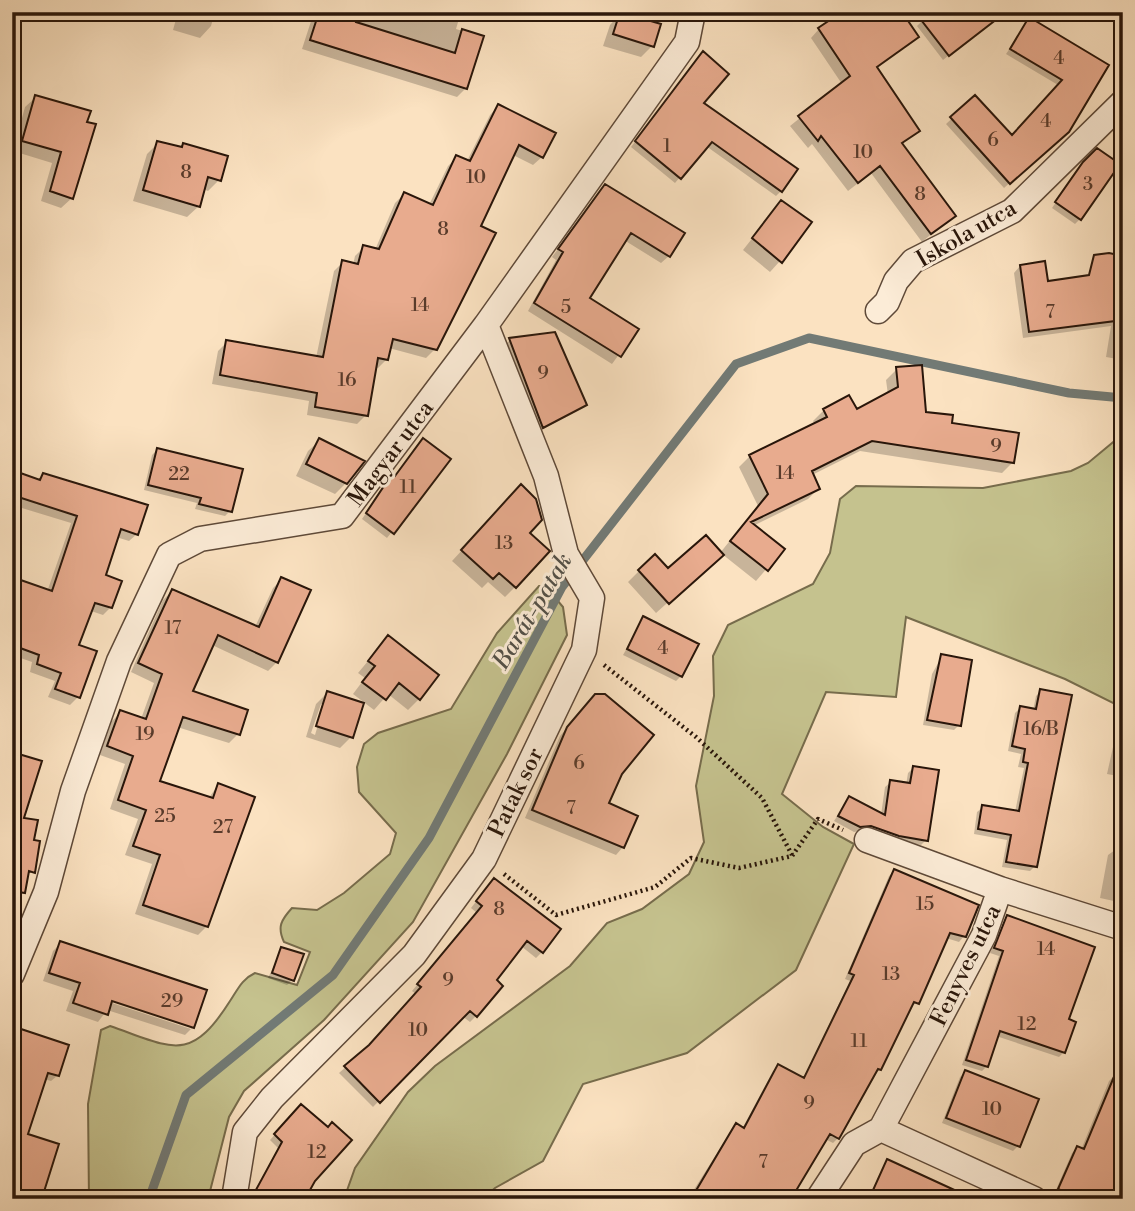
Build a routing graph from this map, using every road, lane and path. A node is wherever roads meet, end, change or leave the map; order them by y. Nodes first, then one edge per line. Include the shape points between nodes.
1 (693, 12) edge
2 (1123, 102) edge
3 (878, 311) dead end
4 (486, 325) junction
5 (584, 650) junction
6 (818, 819) dead end
7 (867, 840) dead end
8 (792, 856) junction
9 (484, 859) junction
10 (1000, 889) junction
11 (1123, 928) edge
12 (12, 974) edge
13 (881, 1129) junction
14 (234, 1199) edge
15 (818, 1199) edge
16 (1034, 1199) edge

1 - 4 street, Magyar utca via 687,42
2 - 3 street, Iskola utca via 1012,211 913,261
4 - 5 street, Patak sor via 546,476 566,554 592,598
4 - 12 street, Magyar utca via 342,516 200,539 169,555 119,661 73,791 46,892
5 - 8 path via 696,737 762,798
5 - 9 street, Patak sor
6 - 8 path
7 - 10 street, Fenyves utca
8 - 9 path via 738,868 691,858 655,887 556,915
9 - 14 street, Patak sor via 414,955 244,1132
10 - 11 street
10 - 13 street, Fenyves utca via 984,935
13 - 15 street via 854,1143
13 - 16 street

